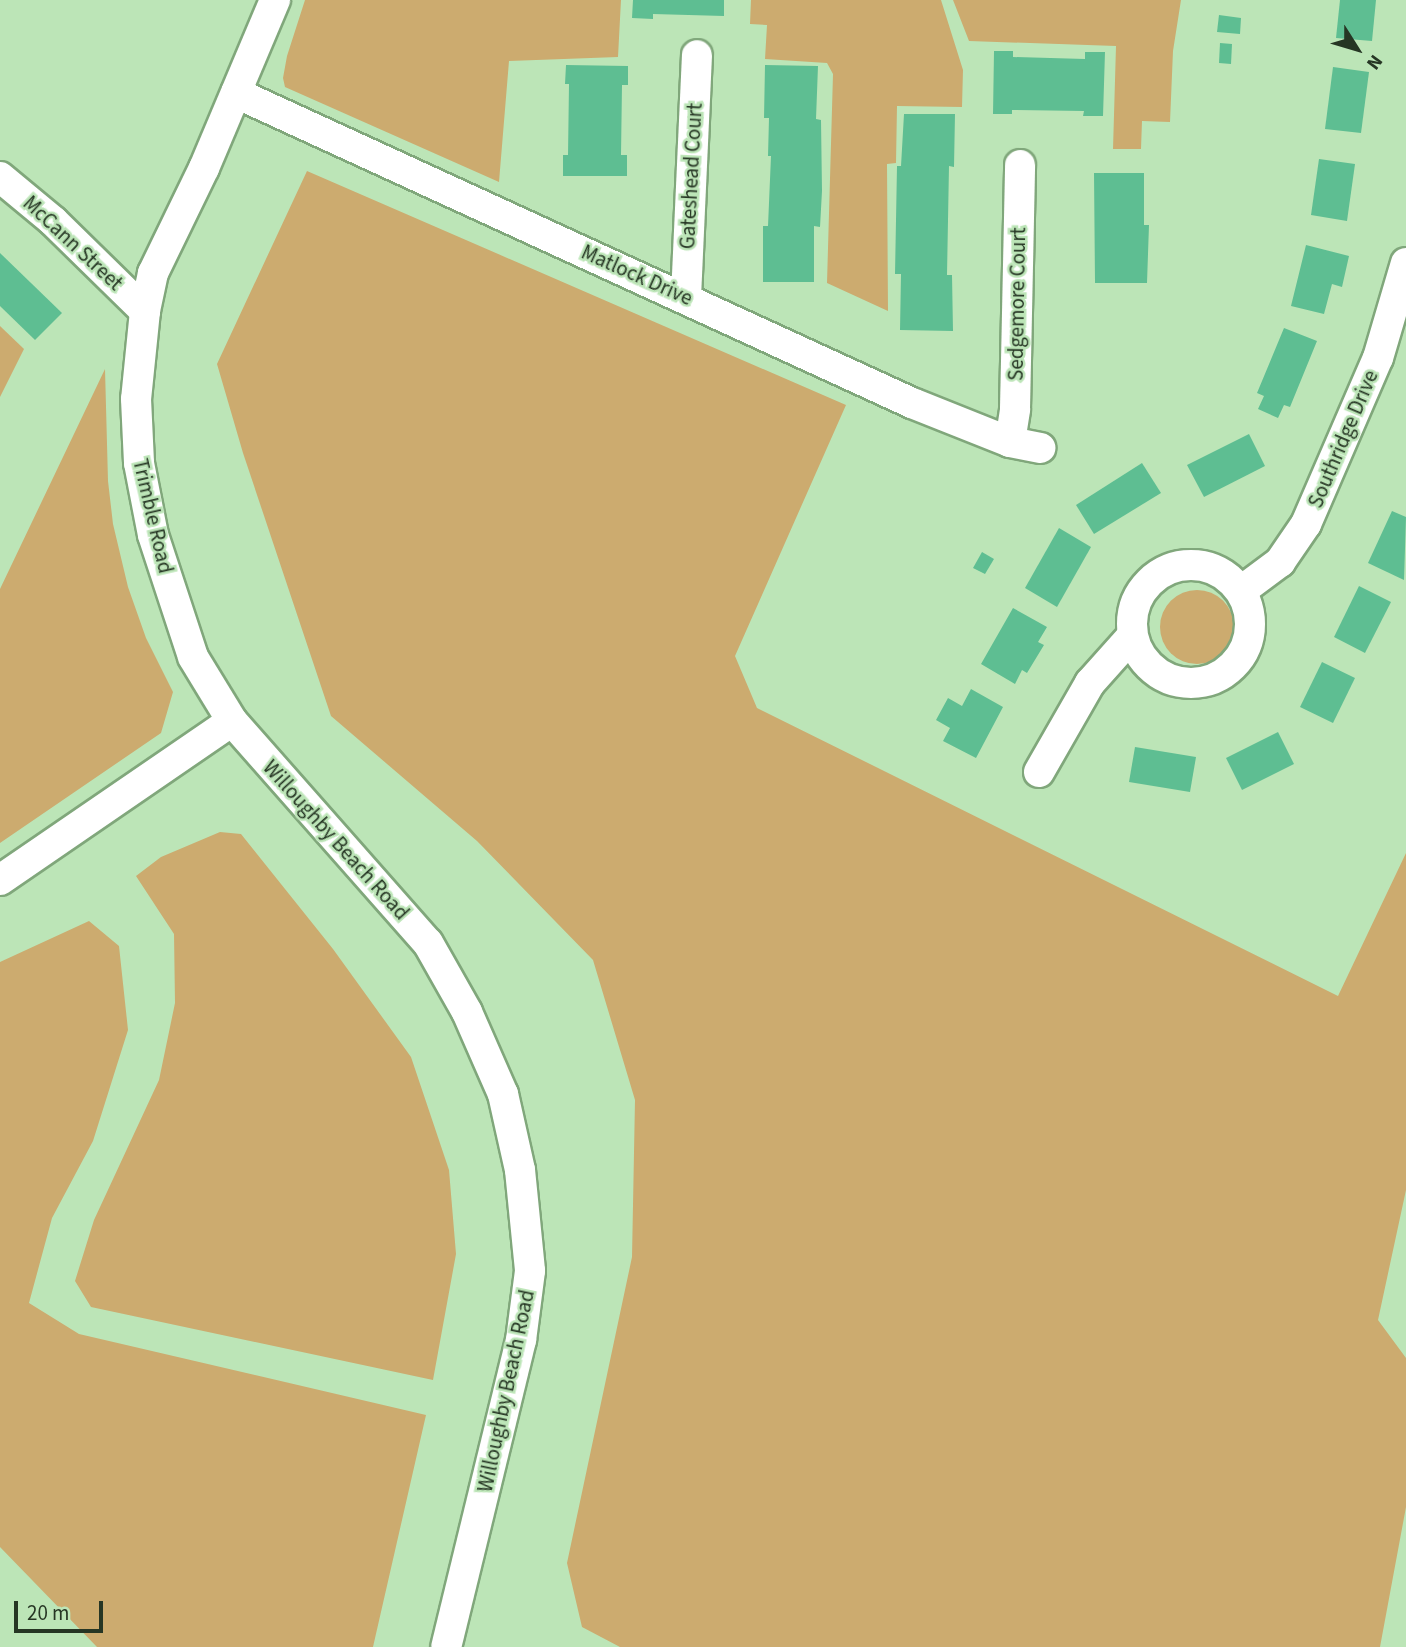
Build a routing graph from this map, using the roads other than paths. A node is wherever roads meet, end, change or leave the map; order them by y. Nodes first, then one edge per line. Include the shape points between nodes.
1 (275, 0) edge
2 (696, 55) dead end
3 (236, 93) junction
4 (1020, 166) dead end
5 (0, 177) edge
6 (1406, 263) edge
7 (686, 297) junction
8 (145, 312) junction
9 (1010, 442) junction
10 (1041, 448) dead end
11 (1241, 591) junction
12 (1132, 636) junction
13 (232, 721) junction
14 (1039, 772) dead end
15 (0, 880) edge
16 (446, 1647) edge

1 - 3 street, Trimble Road
2 - 7 street, Gateshead Court
3 - 7 street, Matlock Drive
3 - 8 street, Trimble Road via 153,272
4 - 9 street, Sedgemore Court via 1015,409
5 - 8 street, McCann Street via 53,221
6 - 11 street, Southridge Drive via 1378,358 1306,524 1280,562
7 - 9 street, Matlock Drive via 912,403
8 - 13 street, Trimble Road via 136,399 138,463 153,535 192,657
9 - 10 street, Matlock Drive
11 - 12 street via 1224,575 1203,566 1180,566 1158,575 1142,591 1133,613
11 - 12 street via 1249,613 1249,636 1240,658 1224,674 1202,683 1179,683 1157,674 1141,657
12 - 14 street via 1090,683
13 - 15 street
13 - 16 street, Willoughby Beach Road via 428,943 467,1012 506,1107 520,1170 530,1271 521,1340

